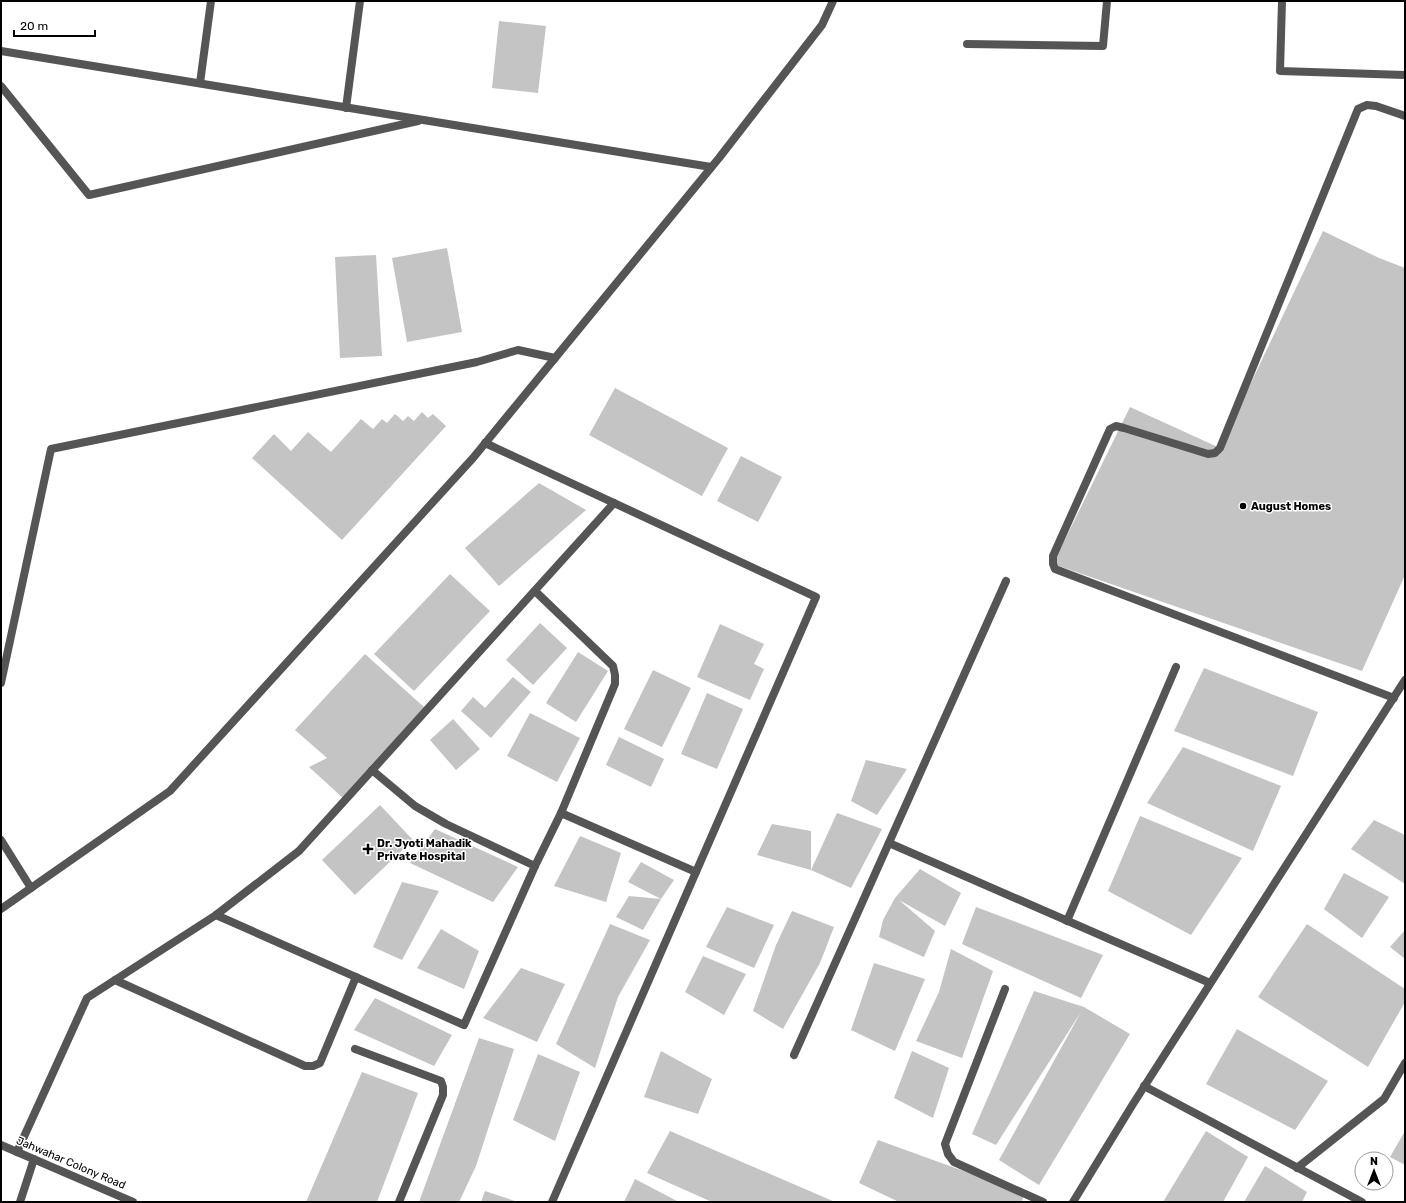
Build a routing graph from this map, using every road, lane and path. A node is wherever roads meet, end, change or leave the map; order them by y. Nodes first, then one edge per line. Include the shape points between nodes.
1 (211, 1) edge
2 (360, 1) edge
3 (833, 1) edge
4 (1107, 1) edge
5 (1282, 1) edge
6 (968, 44) dead end
7 (1, 51) edge
8 (1405, 75) edge
9 (200, 83) junction
10 (1, 86) edge
11 (346, 108) junction
12 (1405, 116) edge
13 (422, 120) junction
14 (711, 167) junction
15 (555, 358) junction
16 (485, 443) junction
17 (614, 503) junction
18 (1006, 581) dead end
19 (535, 591) junction
20 (1176, 667) dead end
21 (1405, 680) edge
22 (1, 683) edge
23 (1394, 698) junction
24 (372, 770) junction
25 (561, 813) junction
26 (1, 840) edge
27 (889, 843) junction
28 (535, 866) junction
29 (696, 872) junction
30 (31, 888) junction
31 (1, 909) edge
32 (216, 915) junction
33 (1066, 921) junction
34 (356, 977) junction
35 (115, 980) junction
36 (1210, 983) junction
37 (1005, 989) dead end
38 (355, 1049) dead end
39 (794, 1055) dead end
40 (1405, 1063) edge
41 (1144, 1086) junction
42 (1, 1145) edge
43 (17, 1152) junction
44 (34, 1159) junction
45 (1297, 1168) junction
46 (20, 1202) edge
47 (133, 1202) edge
48 (399, 1202) edge
49 (552, 1202) edge
50 (1043, 1202) edge
51 (1073, 1202) edge
52 (1362, 1202) edge

1 - 9 street
2 - 11 street
3 - 14 street via 822,25
4 - 6 street via 1103,46
5 - 8 street via 1280,71
7 - 9 street
9 - 11 street
10 - 13 street via 89,195
11 - 13 street
12 - 23 street via 1367,104 1358,109 1220,448 1215,453 1208,454 1124,428 1116,426 1110,429 1053,556 1056,569
13 - 14 street
14 - 15 street
15 - 16 street
15 - 22 street via 518,350 477,362 51,449
16 - 17 street
16 - 30 street via 170,791
17 - 19 street
17 - 29 street via 816,597
18 - 27 street
19 - 24 street
19 - 25 street via 613,666 615,675 615,684
20 - 33 street
21 - 23 street
23 - 36 street
24 - 28 street via 415,806 446,824
24 - 32 street via 299,851
25 - 28 street
25 - 29 street
26 - 30 street
27 - 33 street
27 - 39 street
28 - 34 street via 464,1025
29 - 49 street
30 - 31 street
32 - 34 street
32 - 35 street
33 - 36 street
34 - 35 street via 320,1063 313,1066 305,1066
35 - 43 street via 87,998
36 - 41 street
37 - 50 street via 945,1144 954,1162
38 - 48 street via 441,1081 443,1087 443,1095
40 - 45 street via 1384,1099
41 - 45 street
41 - 51 street
42 - 43 street, Jahwahar Colony Road
43 - 44 street, Jahwahar Colony Road
44 - 46 street
44 - 47 street, Jahwahar Colony Road
45 - 52 street

